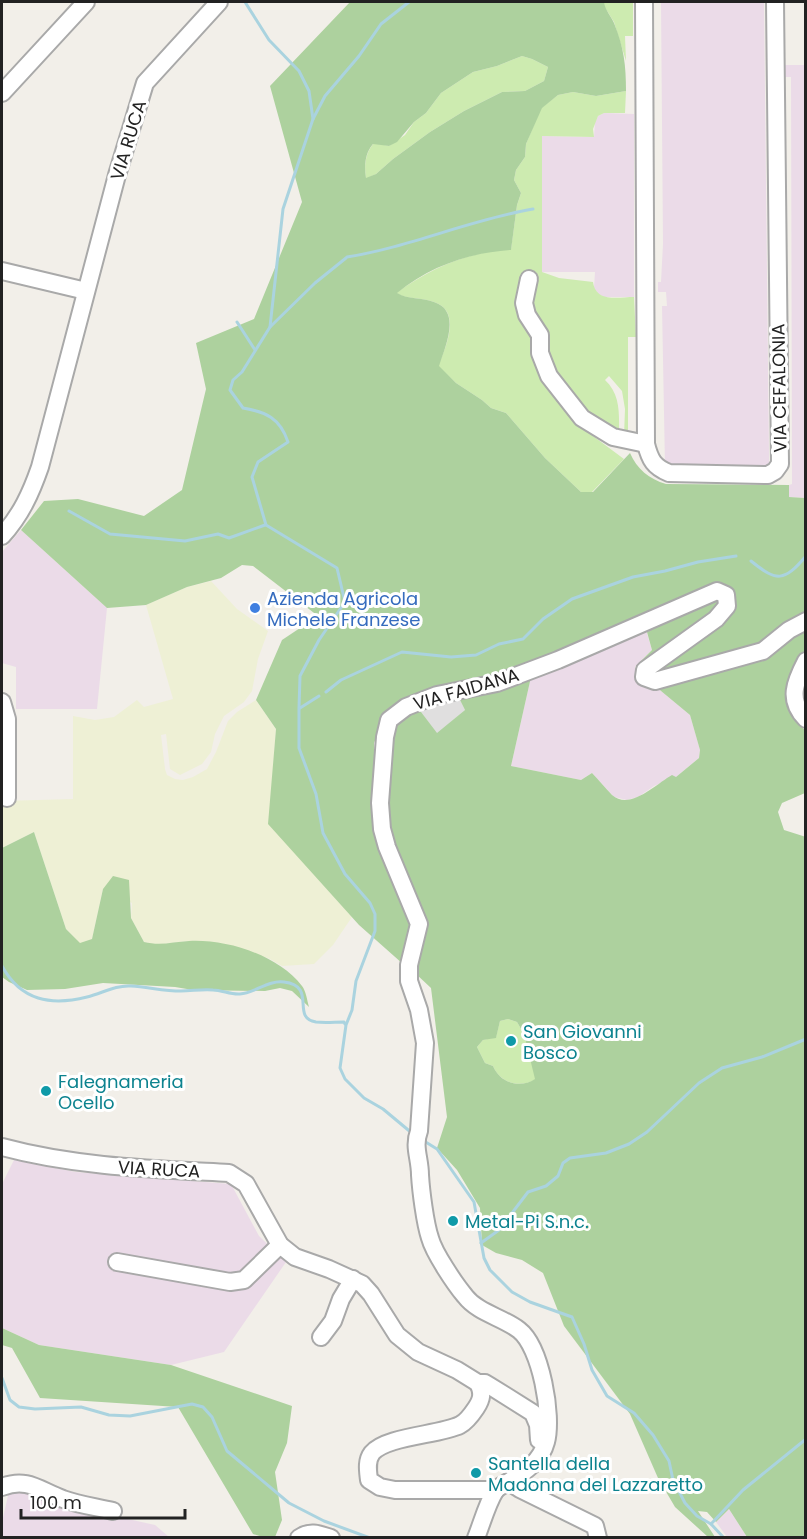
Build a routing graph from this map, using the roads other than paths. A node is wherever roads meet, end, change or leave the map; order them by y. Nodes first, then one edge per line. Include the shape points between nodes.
1 (86, 2) edge
2 (644, 2) edge
3 (775, 2) edge
4 (209, 5) edge
5 (2, 93) edge
6 (2, 270) edge
7 (529, 279) dead end
8 (86, 291) junction
9 (646, 444) junction
10 (2, 536) edge
11 (806, 621) edge
12 (806, 661) edge
13 (2, 702) edge
14 (806, 719) edge
15 (7, 798) dead end
16 (2, 1147) edge
17 (280, 1245) junction
18 (117, 1262) dead end
19 (353, 1279) junction
20 (321, 1337) dead end
21 (478, 1383) junction
22 (508, 1482) junction
23 (2, 1486) edge
24 (113, 1511) dead end
25 (299, 1538) edge
26 (331, 1538) edge
27 (476, 1538) edge
28 (598, 1538) edge

1 - 5 street
2 - 9 street, VIA CEFALONIA
3 - 9 street, VIA CEFALONIA via 780,464 768,475 669,473 657,468 649,458
4 - 8 street, VIA RUCA via 145,82
6 - 8 street
7 - 9 street via 524,303 540,335 540,353 549,376 582,417 613,437
8 - 10 street, VIA RUCA via 40,467 30,496
11 - 22 street, VIA FAIDANA via 763,651 655,681 644,677 645,670 716,619 727,606 726,595 717,591 558,660 497,683 447,693 406,707 389,720 380,802 382,830 419,924 409,981 425,1043 417,1136 430,1239 473,1305 522,1332 545,1384 546,1441 529,1469
12 - 14 street via 793,694 797,711
13 - 15 street via 7,719
16 - 17 street, VIA RUCA via 85,1164 229,1173 246,1184
17 - 18 street via 244,1280 230,1282
17 - 19 street, VIA RUCA via 295,1257
19 - 20 street
19 - 21 street, VIA RUCA via 371,1294 397,1335 418,1352
21 - 22 street, VIA RUCA via 485,1383 532,1413 538,1425 535,1454
21 - 22 street via 482,1399 466,1420 460,1425 384,1445 372,1453 369,1480 394,1490
22 - 27 street, VIA FAIDANA
22 - 28 street via 595,1526
23 - 24 street via 33,1485 64,1499
25 - 26 street via 317,1533

